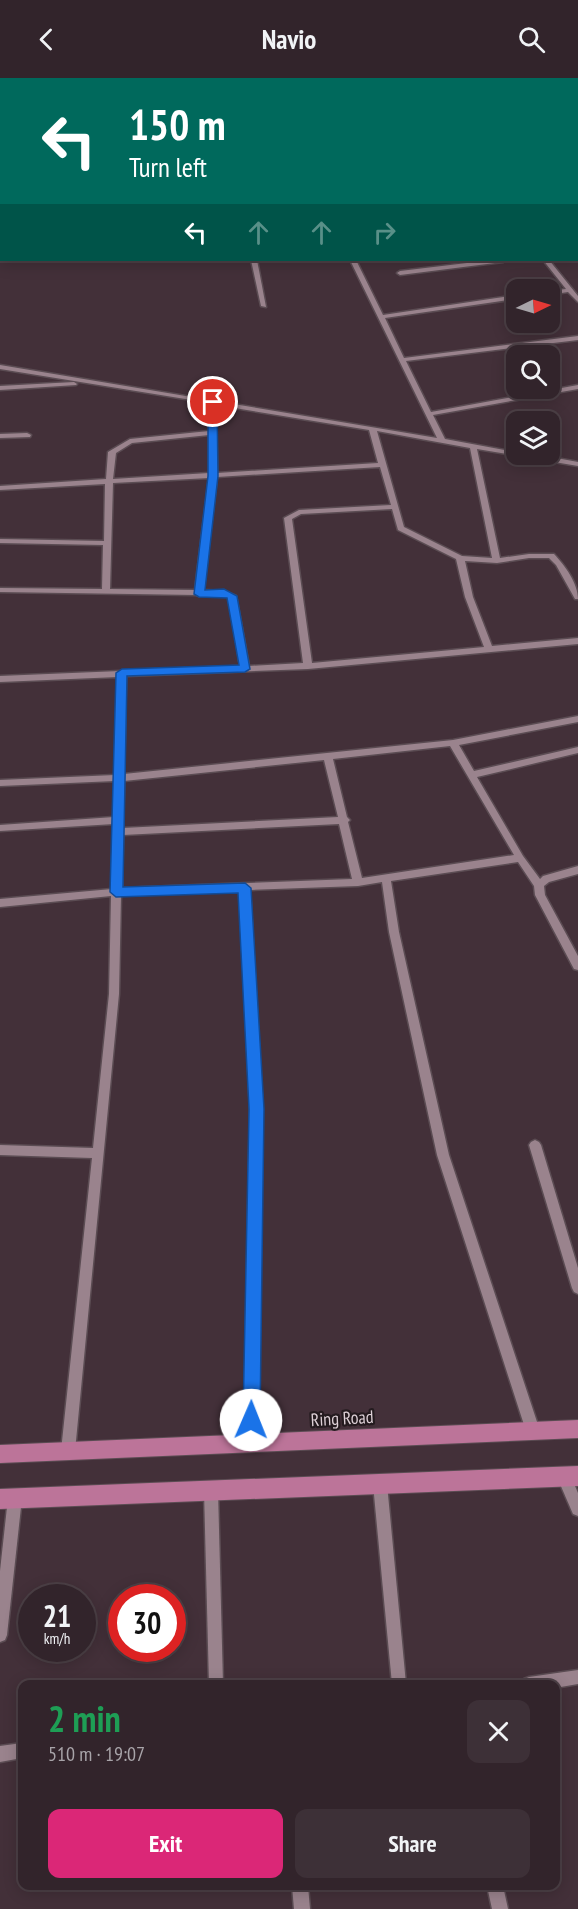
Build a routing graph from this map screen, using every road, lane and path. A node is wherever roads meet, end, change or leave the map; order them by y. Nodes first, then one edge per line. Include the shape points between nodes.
1 (254, 261) edge
2 (352, 261) edge
3 (495, 261) edge
4 (547, 261) edge
5 (400, 273) dead end
6 (570, 290) junction
7 (560, 291) edge
8 (506, 298) edge
9 (577, 298) edge
10 (264, 306) dead end
11 (380, 317) junction
12 (578, 338) edge
13 (401, 360) junction
14 (0, 367) edge
15 (95, 383) junction
16 (578, 387) edge
17 (0, 388) edge
18 (213, 402) junction
19 (429, 414) junction
20 (372, 428) junction
21 (213, 433) junction
22 (27, 435) dead end
23 (0, 436) edge
24 (442, 441) junction
25 (473, 447) junction
26 (506, 452) edge
27 (560, 461) edge
28 (578, 464) edge
29 (382, 465) junction
30 (213, 476) junction
31 (109, 482) junction
32 (0, 488) edge
33 (393, 507) junction
34 (0, 541) edge
35 (108, 543) junction
36 (460, 558) junction
37 (497, 561) junction
38 (0, 590) edge
39 (106, 592) junction
40 (199, 594) junction
41 (578, 597) edge
42 (578, 641) edge
43 (489, 649) junction
44 (308, 666) junction
45 (245, 669) junction
46 (122, 673) junction
47 (0, 679) edge
48 (578, 719) edge
49 (453, 743) junction
50 (578, 750) edge
51 (328, 756) junction
52 (471, 775) junction
53 (120, 778) junction
54 (0, 783) edge
55 (117, 820) junction
56 (345, 820) junction
57 (0, 828) edge
58 (118, 832) junction
59 (520, 858) junction
60 (578, 870) edge
61 (386, 878) junction
62 (358, 882) junction
63 (539, 885) junction
64 (245, 888) junction
65 (116, 892) junction
66 (0, 903) edge
67 (578, 966) edge
68 (534, 1145) dead end
69 (0, 1150) edge
70 (98, 1152) junction
71 (578, 1288) edge
72 (578, 1429) edge
73 (533, 1431) junction
74 (251, 1444) junction
75 (68, 1451) junction
76 (0, 1454) edge
77 (571, 1476) edge
78 (380, 1484) junction
79 (211, 1491) junction
80 (7, 1499) edge
81 (578, 1509) edge
82 (0, 1635) edge
83 (578, 1677) edge
84 (216, 1680) edge
85 (399, 1680) edge
86 (557, 1680) edge
87 (18, 1752) edge
88 (0, 1754) edge
89 (300, 1890) edge
90 (496, 1890) edge
91 (302, 1909) edge
92 (500, 1909) edge

1 - 10 street
2 - 11 street
3 - 5 street
4 - 6 street
6 - 7 street
6 - 9 street
8 - 11 street
11 - 13 street
12 - 13 street
13 - 19 street
14 - 15 street
15 - 17 street
15 - 18 street
16 - 19 street
18 - 20 street
18 - 21 street
19 - 24 street
20 - 24 street
20 - 29 street
21 - 30 street
21 - 31 street via 130,441 112,452
22 - 23 street
24 - 25 street
25 - 26 street
25 - 37 street
27 - 28 street
29 - 30 street
29 - 33 street
30 - 31 street
30 - 40 street
31 - 32 street
31 - 35 street
33 - 36 street via 401,528
33 - 44 street via 299,512 288,518
34 - 35 street
35 - 39 street
36 - 37 street
36 - 43 street via 469,597
37 - 41 street via 551,556
38 - 39 street
39 - 40 street
40 - 45 street via 224,592 232,596
42 - 43 street
43 - 44 street
44 - 45 street
45 - 46 street
46 - 47 street
46 - 53 street
48 - 49 street
49 - 51 street
49 - 52 street
50 - 52 street
51 - 53 street
51 - 56 street
52 - 59 street
53 - 54 street
53 - 55 street
55 - 57 street
55 - 58 street
56 - 58 street
56 - 62 street
58 - 65 street
59 - 61 street
59 - 63 street
60 - 63 street via 546,879
61 - 62 street
61 - 73 street via 394,932 443,1155
62 - 64 street
63 - 67 street via 540,895
64 - 65 street
64 - 74 street via 256,1109
65 - 66 street
65 - 70 street via 114,994
68 - 71 street
69 - 70 street
70 - 75 street
72 - 73 main road, Ring Road
73 - 74 main road, Ring Road
74 - 75 main road, Ring Road
75 - 76 main road, Ring Road
77 - 78 main road
77 - 81 street
78 - 79 main road
78 - 85 street
79 - 80 main road
79 - 84 street
80 - 82 street
83 - 86 street
87 - 88 street
89 - 91 street
90 - 92 street

